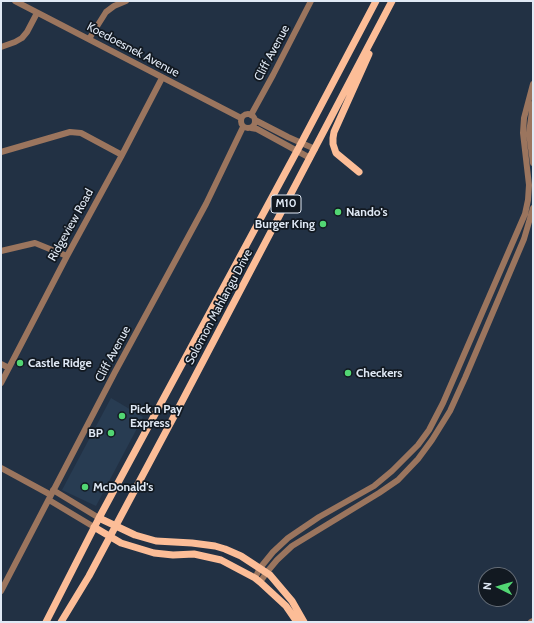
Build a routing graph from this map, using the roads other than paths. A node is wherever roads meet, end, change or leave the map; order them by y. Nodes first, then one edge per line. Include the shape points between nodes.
1 (15, 1) edge
2 (126, 1) edge
3 (311, 1) edge
4 (376, 1) edge
5 (393, 1) edge
6 (37, 13) junction
7 (89, 39) junction
8 (1, 48) edge
9 (162, 78) junction
10 (533, 84) edge
11 (533, 104) edge
12 (253, 117) junction
13 (241, 118) junction
14 (243, 127) junction
15 (251, 128) junction
16 (301, 143) junction
17 (315, 149) junction
18 (297, 151) junction
19 (1, 152) edge
20 (122, 155) junction
21 (310, 158) junction
22 (533, 163) edge
23 (359, 172) dead end
24 (533, 208) edge
25 (1, 251) edge
26 (67, 256) junction
27 (1, 364) edge
28 (9, 368) junction
29 (1, 383) edge
30 (1, 468) edge
31 (51, 495) junction
32 (99, 518) junction
33 (116, 525) junction
34 (94, 527) junction
35 (109, 537) junction
36 (264, 570) junction
37 (258, 580) junction
38 (1, 591) edge
39 (46, 622) edge
40 (61, 622) edge
41 (297, 622) edge
42 (304, 622) edge

1 - 6 street, Koedoesnek Avenue
2 - 7 street via 106,12
3 - 12 street, Cliff Avenue
4 - 16 main road, Solomon Mahlangu Drive / M10
5 - 17 main road, Solomon Mahlangu Drive / M10
5 - 23 main road via 333,138 336,153
6 - 7 street, Koedoesnek Avenue
6 - 8 street via 22,38
7 - 9 street, Koedoesnek Avenue
9 - 13 street, Koedoesnek Avenue
9 - 20 street, Ridgeview Road
10 - 36 street via 524,117 523,133 529,185 525,214 443,404 429,430 418,445 374,486 288,538 273,552
11 - 22 street via 529,133
12 - 13 street via 246,114
12 - 15 street via 254,125
12 - 16 street
13 - 14 street via 240,123
14 - 15 street
14 - 31 street, Cliff Avenue via 206,204
15 - 18 street
16 - 17 street
16 - 18 main road, Solomon Mahlangu Drive / M10
17 - 21 main road, Solomon Mahlangu Drive / M10
18 - 21 street
18 - 32 main road, Solomon Mahlangu Drive / M10
19 - 20 street via 70,132 81,133
20 - 26 street, Ridgeview Road
21 - 33 main road, Solomon Mahlangu Drive / M10
24 - 36 street via 524,239 450,411 418,459 398,480 292,546
25 - 26 street via 35,243
26 - 28 street, Ridgeview Road
27 - 28 street
28 - 29 street, Ridgeview Road
30 - 31 street
31 - 32 street
31 - 34 street
31 - 38 street, Cliff Avenue
32 - 33 main road
32 - 34 main road, Solomon Mahlangu Drive / M10
33 - 35 main road, Solomon Mahlangu Drive / M10
33 - 36 main road via 135,535 156,541 192,543 225,549
34 - 35 main road
34 - 39 main road, Solomon Mahlangu Drive / M10
35 - 37 main road via 154,553 194,554 222,560
35 - 40 main road, Solomon Mahlangu Drive / M10
36 - 37 street
36 - 42 main road via 292,601
37 - 41 main road via 286,606

